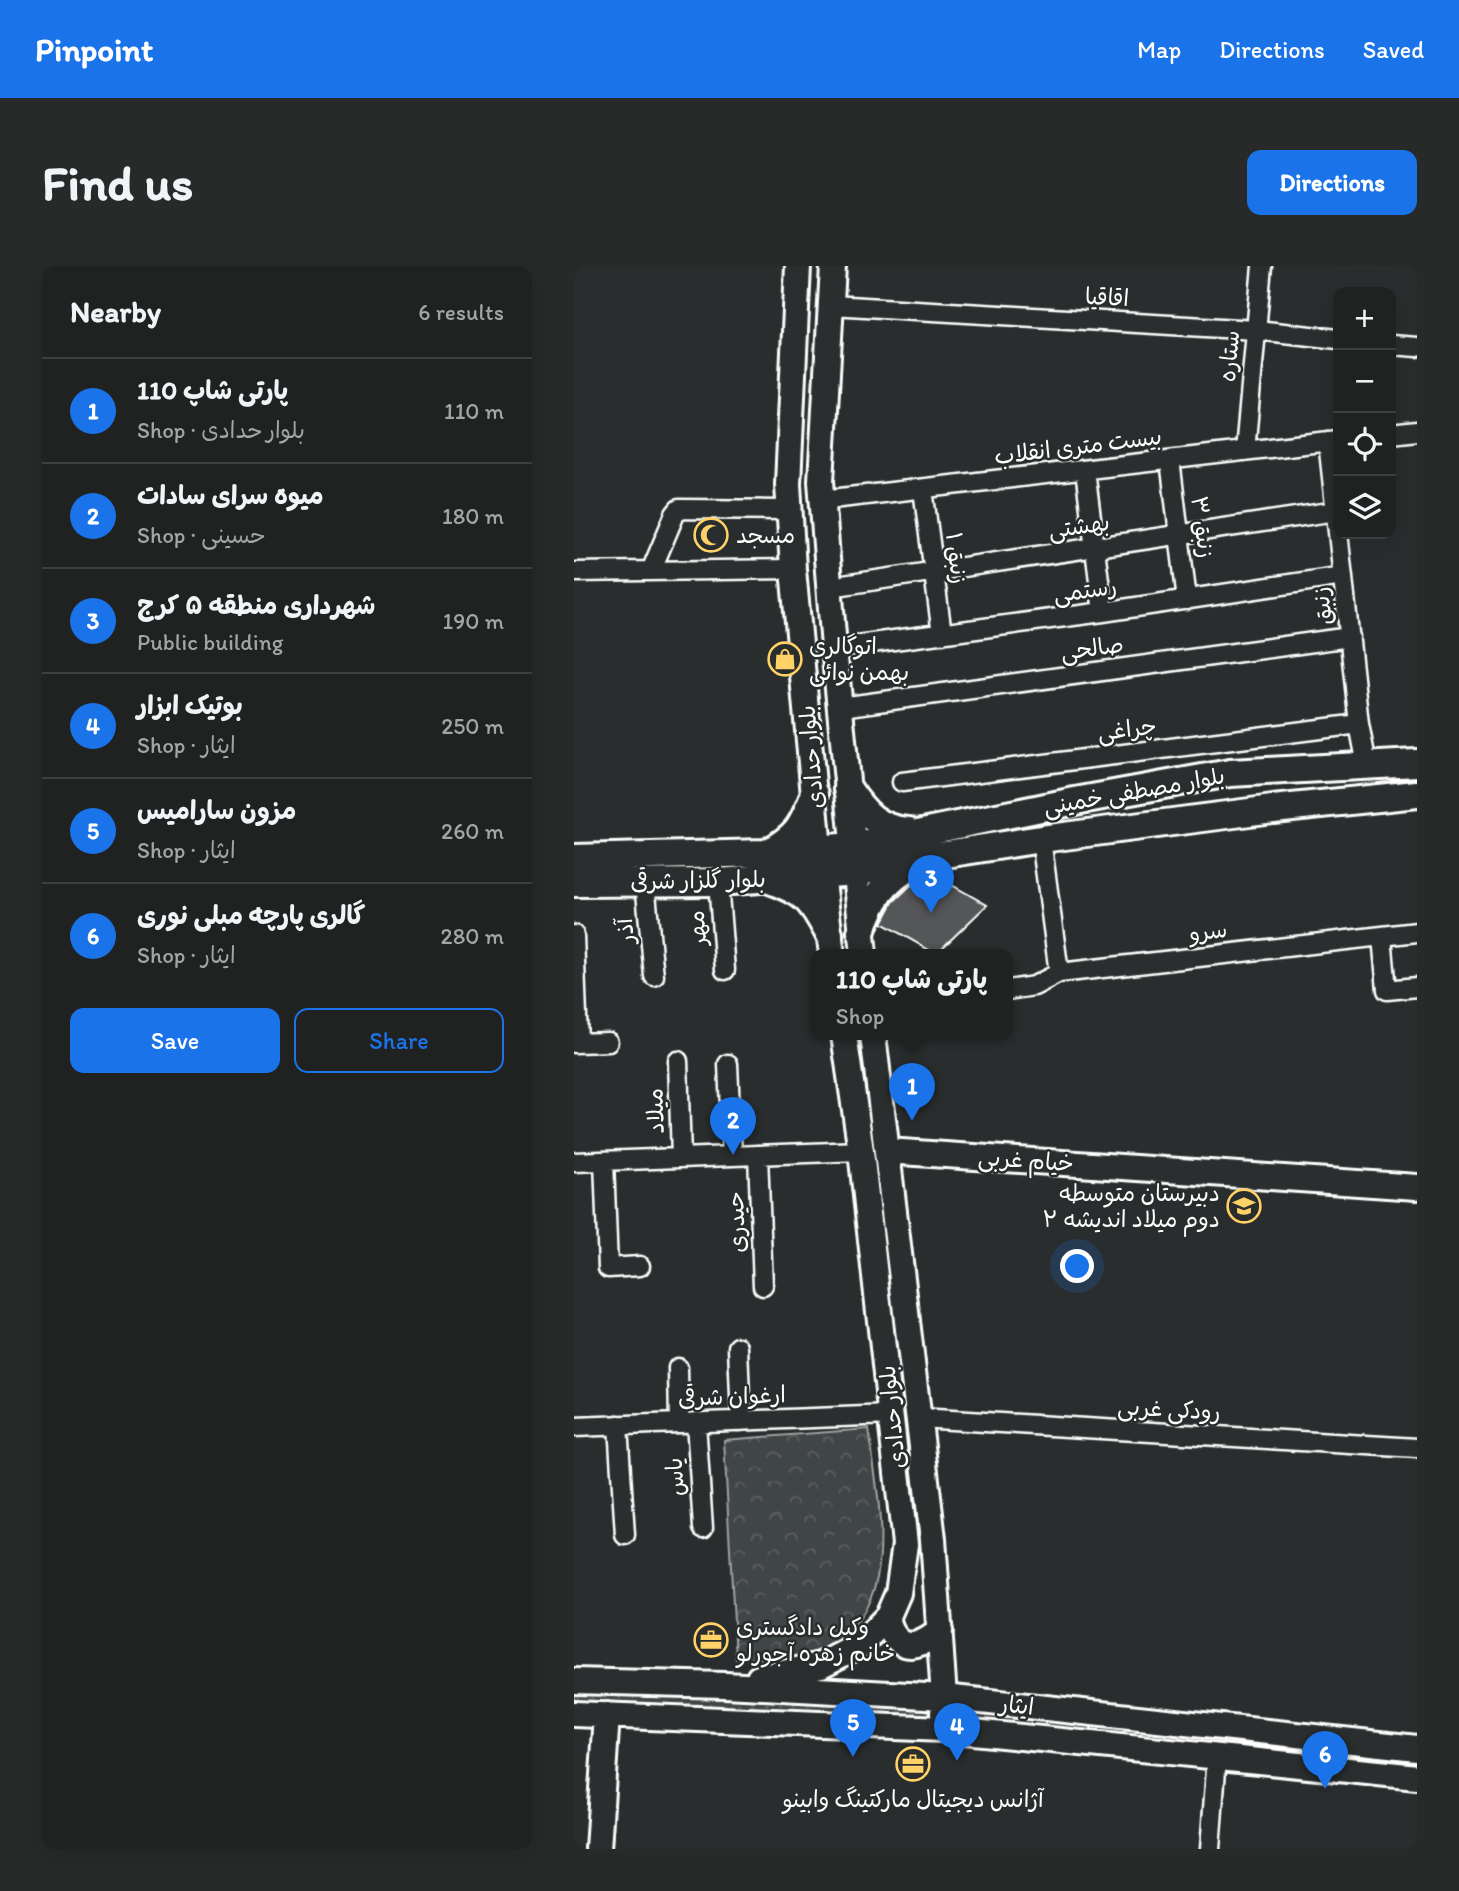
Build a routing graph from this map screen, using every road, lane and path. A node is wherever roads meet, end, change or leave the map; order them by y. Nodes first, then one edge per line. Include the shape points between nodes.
1 (798, 266) edge
2 (833, 266) edge
3 (1262, 266) edge
4 (831, 304) junction
5 (1256, 330) junction
6 (1333, 338) edge
7 (1396, 345) edge
8 (1417, 347) edge
9 (1417, 431) edge
10 (1396, 433) edge
11 (1333, 440) edge
12 (1245, 451) junction
13 (1170, 460) junction
14 (1085, 470) junction
15 (923, 489) junction
16 (823, 500) junction
17 (790, 510) junction
18 (1333, 511) edge
19 (1179, 536) junction
20 (1339, 539) edge
21 (1095, 548) junction
22 (793, 569) junction
23 (651, 571) junction
24 (933, 571) junction
25 (574, 572) edge
26 (1343, 576) junction
27 (830, 587) junction
28 (1187, 600) junction
29 (1103, 612) junction
30 (942, 634) junction
31 (1350, 637) junction
32 (834, 648) junction
33 (841, 707) junction
34 (1359, 724) junction
35 (1417, 763) edge
36 (1367, 765) junction
37 (1270, 769) junction
38 (1186, 780) junction
39 (902, 782) dead end
40 (848, 789) junction
41 (815, 794) junction
42 (1417, 794) edge
43 (1273, 809) junction
44 (1193, 819) junction
45 (1041, 838) junction
46 (926, 844) junction
47 (854, 846) junction
48 (819, 849) junction
49 (574, 858) edge
50 (767, 866) junction
51 (856, 872) junction
52 (822, 876) junction
53 (718, 881) junction
54 (645, 882) junction
55 (574, 883) edge
56 (1417, 932) edge
57 (574, 935) edge
58 (1382, 937) junction
59 (862, 943) edge
60 (830, 944) edge
61 (725, 970) dead end
62 (1059, 973) junction
63 (654, 976) dead end
64 (1417, 987) edge
65 (1013, 989) edge
66 (845, 1040) edge
67 (874, 1040) edge
68 (608, 1042) dead end
69 (576, 1043) edge
70 (678, 1061) dead end
71 (728, 1064) dead end
72 (862, 1151) junction
73 (887, 1151) junction
74 (758, 1155) junction
75 (732, 1156) junction
76 (681, 1158) junction
77 (604, 1161) junction
78 (574, 1162) edge
79 (1417, 1186) edge
80 (640, 1266) dead end
81 (763, 1286) dead end
82 (738, 1348) dead end
83 (678, 1368) dead end
84 (892, 1415) junction
85 (919, 1418) junction
86 (741, 1421) junction
87 (688, 1423) junction
88 (618, 1425) junction
89 (574, 1427) edge
90 (1417, 1448) edge
91 (703, 1528) dead end
92 (625, 1535) dead end
93 (888, 1616) junction
94 (940, 1631) junction
95 (574, 1681) edge
96 (725, 1685) junction
97 (944, 1697) junction
98 (574, 1714) edge
99 (607, 1715) junction
100 (943, 1729) junction
101 (1417, 1748) edge
102 (1217, 1756) junction
103 (1417, 1777) edge
104 (598, 1849) edge
105 (1210, 1849) edge

1 - 17 main road, بلوار حدادی
2 - 4 main road, بلوار حدادی
3 - 5 street, ستاره
4 - 5 street, اقاقیا
4 - 16 main road, بلوار حدادی
5 - 6 street, اقاقیا
5 - 12 street, ستاره
7 - 8 street
9 - 10 street
11 - 12 street, بیست متری انقلاب
12 - 13 street, بیست متری انقلاب
13 - 14 street, بیست متری انقلاب
13 - 19 street, زنبق ۳
14 - 15 street, بیست متری انقلاب
14 - 21 street
15 - 16 street, بیست متری انقلاب
15 - 24 street, زنبق ۱
16 - 27 main road, بلوار حدادی
17 - 22 main road, بلوار حدادی
17 - 23 street via 679,509
18 - 19 street, بهشتی
19 - 21 street, بهشتی
19 - 28 street, زنبق ۳
20 - 26 street, زنبق
21 - 24 street, بهشتی
21 - 29 street
22 - 23 street
22 - 41 main road, بلوار حدادی
23 - 25 street
24 - 27 street, بهشتی
24 - 30 street, زنبق ۱
26 - 28 street, رستمی
26 - 31 street, زنبق
27 - 32 main road, بلوار حدادی
28 - 29 street, رستمی
29 - 30 street, رستمی
30 - 32 street, رستمی
31 - 33 street, صالحی
31 - 34 street, زنبق
32 - 33 main road, بلوار حدادی
33 - 40 main road, بلوار حدادی
34 - 36 street, زنبق
34 - 39 street, چراغی
35 - 36 main road, بلوار مصطفی خمینی
36 - 37 main road, بلوار مصطفی خمینی
37 - 38 main road, بلوار مصطفی خمینی
37 - 43 main road via 1251,789 1259,802
38 - 44 main road via 1212,796 1210,809
38 - 46 main road, بلوار مصطفی خمینی
40 - 46 main road via 877,824
40 - 47 main road, بلوار حدادی
41 - 48 main road, بلوار حدادی
41 - 50 main road via 797,832
42 - 43 main road, بلوار مصطفی خمینی
43 - 44 main road, بلوار مصطفی خمینی
44 - 45 main road, بلوار مصطفی خمینی
45 - 46 main road, بلوار مصطفی خمینی
45 - 62 street
46 - 47 main road, بلوار مصطفی خمینی
46 - 51 main road, بلوار مصطفی خمینی
46 - 59 main road via 887,882 869,909
47 - 48 main road, بلوار گلزار شرقی
47 - 51 main road, بلوار حدادی
48 - 50 main road, بلوار گلزار شرقی
48 - 52 main road, بلوار حدادی
49 - 50 main road, بلوار گلزار شرقی
50 - 52 main road, بلوار گلزار شرقی
50 - 53 main road, بلوار گلزار شرقی
50 - 60 main road via 813,905
51 - 52 main road, بلوار گلزار شرقی
51 - 59 main road, بلوار حدادی
52 - 60 main road, بلوار حدادی
53 - 54 main road, بلوار گلزار شرقی
53 - 61 street, مهر
54 - 55 main road, بلوار گلزار شرقی
54 - 63 street, آذر
56 - 58 street, سرو
57 - 69 street
58 - 62 street, سرو
58 - 64 street via 1387,989
62 - 65 street, سرو via 1034,986
66 - 72 main road, بلوار حدادی
67 - 73 main road, بلوار حدادی
68 - 69 street
70 - 76 street, میلاد
71 - 75 street
72 - 74 street
72 - 84 main road, بلوار حدادی
73 - 79 main road, خیام غربی
73 - 85 main road, بلوار حدادی
74 - 75 street
74 - 81 street, حیدری
75 - 76 street
76 - 77 street
77 - 78 street
77 - 80 street via 608,1268
82 - 86 street
83 - 87 street, یاس
84 - 86 street, ارغوان شرقی
84 - 93 main road, بلوار حدادی via 905,1545 898,1592
85 - 90 street, رودکی غربی
85 - 94 main road, بلوار حدادی
86 - 87 street, ارغوان شرقی
87 - 88 street, ارغوان شرقی
87 - 91 street, یاس
88 - 89 street, ارغوان شرقی
88 - 92 street
93 - 94 main road via 892,1635 909,1645
93 - 96 main road, بلوار حدادی via 859,1645 821,1665
94 - 97 main road, بلوار حدادی
95 - 96 main road, ایثار
96 - 97 main road, ایثار
97 - 100 main road, بلوار حدادی
97 - 101 main road, ایثار
98 - 99 main road, ایثار
99 - 100 main road, ایثار
99 - 104 main road
100 - 102 main road, ایثار
102 - 103 main road, ایثار
102 - 105 street

